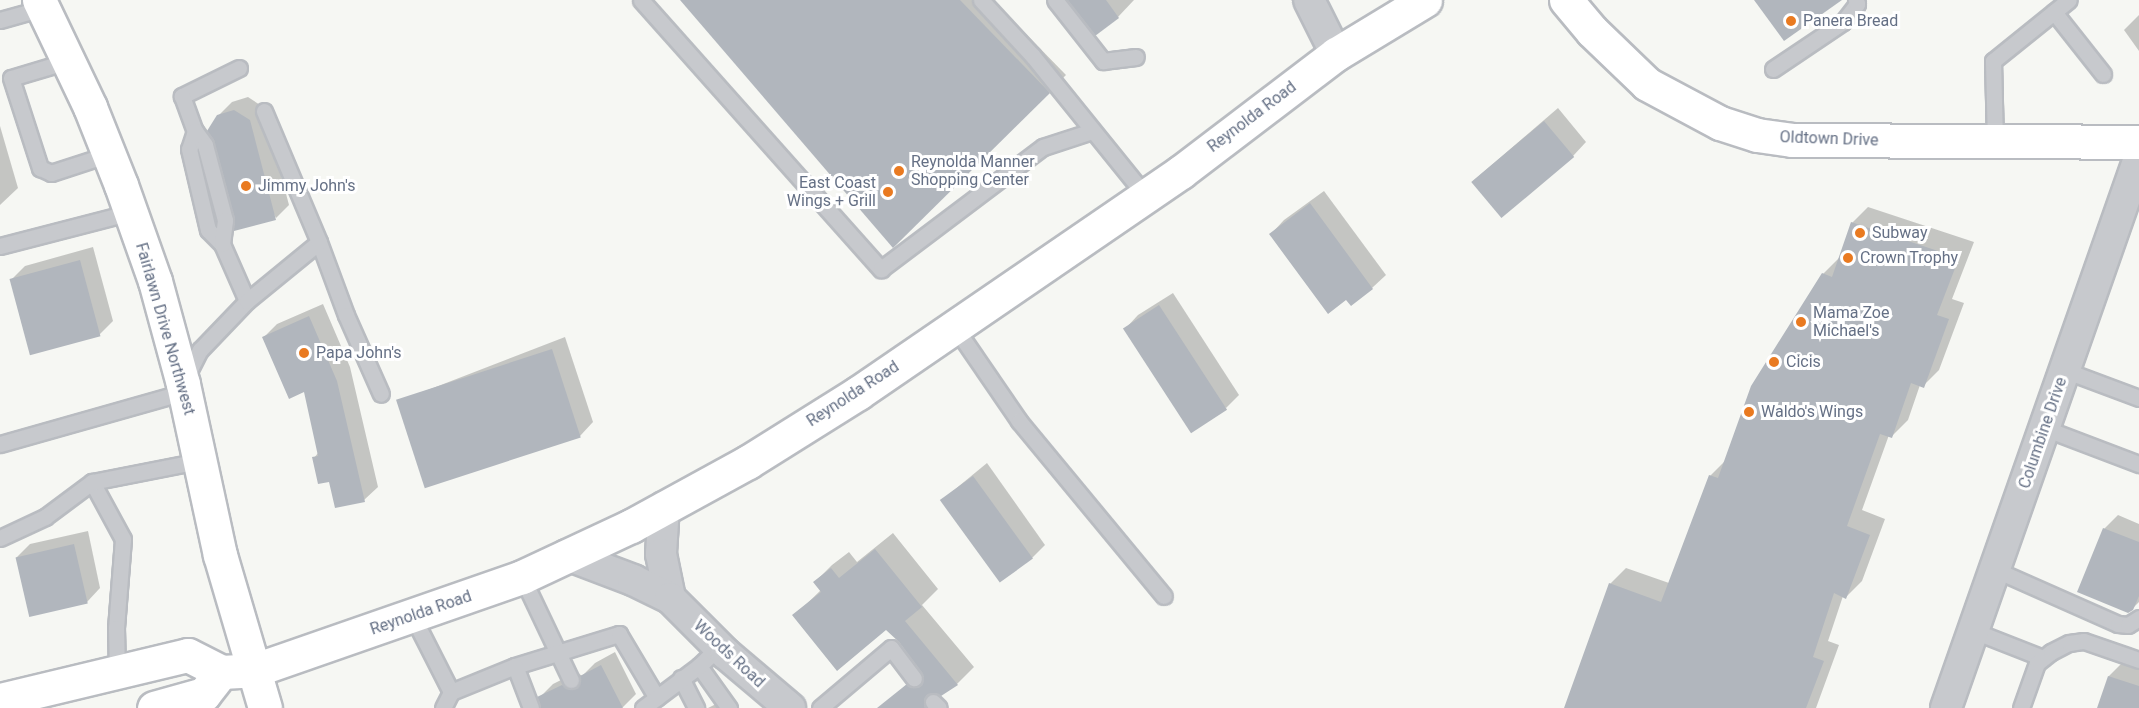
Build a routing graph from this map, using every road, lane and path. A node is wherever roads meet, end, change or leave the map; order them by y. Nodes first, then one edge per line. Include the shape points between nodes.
1 (641, 0) edge
2 (981, 0) edge
3 (1055, 0) edge
4 (1309, 0) edge
5 (1425, 0) edge
6 (1566, 0) edge
7 (1856, 0) edge
8 (2069, 0) edge
9 (41, 4) edge
10 (2054, 12) junction
11 (0, 20) edge
12 (1336, 54) junction
13 (1136, 57) dead end
14 (68, 61) junction
15 (239, 68) dead end
16 (1773, 69) dead end
17 (2103, 74) dead end
18 (5, 80) edge
19 (264, 111) dead end
20 (1092, 131) junction
21 (1995, 141) junction
22 (2139, 142) edge
23 (109, 154) junction
24 (2139, 158) edge
25 (1145, 195) junction
26 (130, 212) junction
27 (319, 242) junction
28 (0, 246) edge
29 (247, 301) junction
30 (954, 326) junction
31 (2064, 370) junction
32 (183, 388) junction
33 (381, 394) dead end
34 (2139, 398) edge
35 (2044, 428) junction
36 (0, 444) edge
37 (199, 461) junction
38 (2139, 464) edge
39 (92, 482) junction
40 (664, 507) junction
41 (0, 538) edge
42 (567, 555) junction
43 (1996, 570) junction
44 (522, 577) junction
45 (1164, 596) dead end
46 (670, 598) junction
47 (413, 617) junction
48 (2139, 618) edge
49 (1974, 631) junction
50 (557, 654) junction
51 (709, 657) junction
52 (2043, 658) junction
53 (2139, 660) edge
54 (515, 666) junction
55 (255, 670) junction
56 (117, 672) junction
57 (221, 672) junction
58 (681, 678) junction
59 (914, 678) dead end
60 (571, 680) dead end
61 (451, 692) junction
62 (2, 695) edge
63 (657, 698) junction
64 (154, 708) edge
65 (265, 708) edge
66 (443, 708) edge
67 (531, 708) edge
68 (643, 708) edge
69 (696, 708) edge
70 (729, 708) edge
71 (790, 708) edge
72 (820, 708) edge
73 (1946, 708) edge
74 (2021, 708) edge

1 - 20 lane via 882,269 1043,147
2 - 20 lane via 1032,55
3 - 13 lane via 1103,61
4 - 12 street
5 - 12 main road, Reynolda Road
6 - 21 main road, Oldtown Drive via 1647,84 1720,123 1757,135 1792,140
7 - 16 lane via 1843,22
8 - 10 lane
9 - 11 lane
9 - 14 main road, Fairlawn Drive Northwest
10 - 17 lane
10 - 21 lane via 1993,61
12 - 25 main road, Reynolda Road
14 - 18 lane
14 - 23 main road, Fairlawn Drive Northwest
15 - 29 lane via 182,96 195,131 189,149 208,230 222,244
18 - 23 lane via 40,168 51,173
19 - 27 lane
20 - 25 lane
21 - 22 main road, Oldtown Drive
23 - 26 main road, Fairlawn Drive Northwest
24 - 31 street, Columbine Drive
25 - 30 main road, Reynolda Road
26 - 28 lane
26 - 32 main road, Fairlawn Drive Northwest via 155,281
27 - 29 lane
27 - 33 lane
29 - 32 lane via 200,350
30 - 40 main road, Reynolda Road via 858,393 748,462
30 - 45 lane via 1019,421
31 - 34 lane
31 - 35 street, Columbine Drive
32 - 36 lane
32 - 37 main road, Fairlawn Drive Northwest
35 - 38 lane
35 - 43 street, Columbine Drive
37 - 39 lane
37 - 55 main road, Fairlawn Drive Northwest via 233,605
39 - 41 lane via 45,517
39 - 56 lane via 123,539
40 - 42 main road, Reynolda Road
40 - 46 street via 661,554
42 - 44 main road, Reynolda Road
42 - 46 street, Woods Road
43 - 48 lane via 2118,624 2128,625
43 - 49 street, Columbine Drive
44 - 47 main road, Reynolda Road
44 - 50 lane
46 - 51 street, Woods Road
47 - 55 main road, Reynolda Road
47 - 61 lane
49 - 52 lane
49 - 73 street, Columbine Drive
50 - 54 lane
50 - 60 lane
50 - 63 lane via 619,634
51 - 58 lane
51 - 70 lane
51 - 71 street, Woods Road
52 - 53 lane via 2084,641
52 - 74 lane via 2037,663
54 - 61 lane
54 - 67 lane
55 - 57 main road, Reynolda Road
55 - 65 main road, Fairlawn Drive Northwest
56 - 57 main road, Reynolda Road via 188,656
56 - 62 main road, Reynolda Road
57 - 64 main road via 204,694
58 - 63 lane
58 - 69 lane
59 - 72 lane via 891,648
61 - 66 lane
63 - 68 lane

